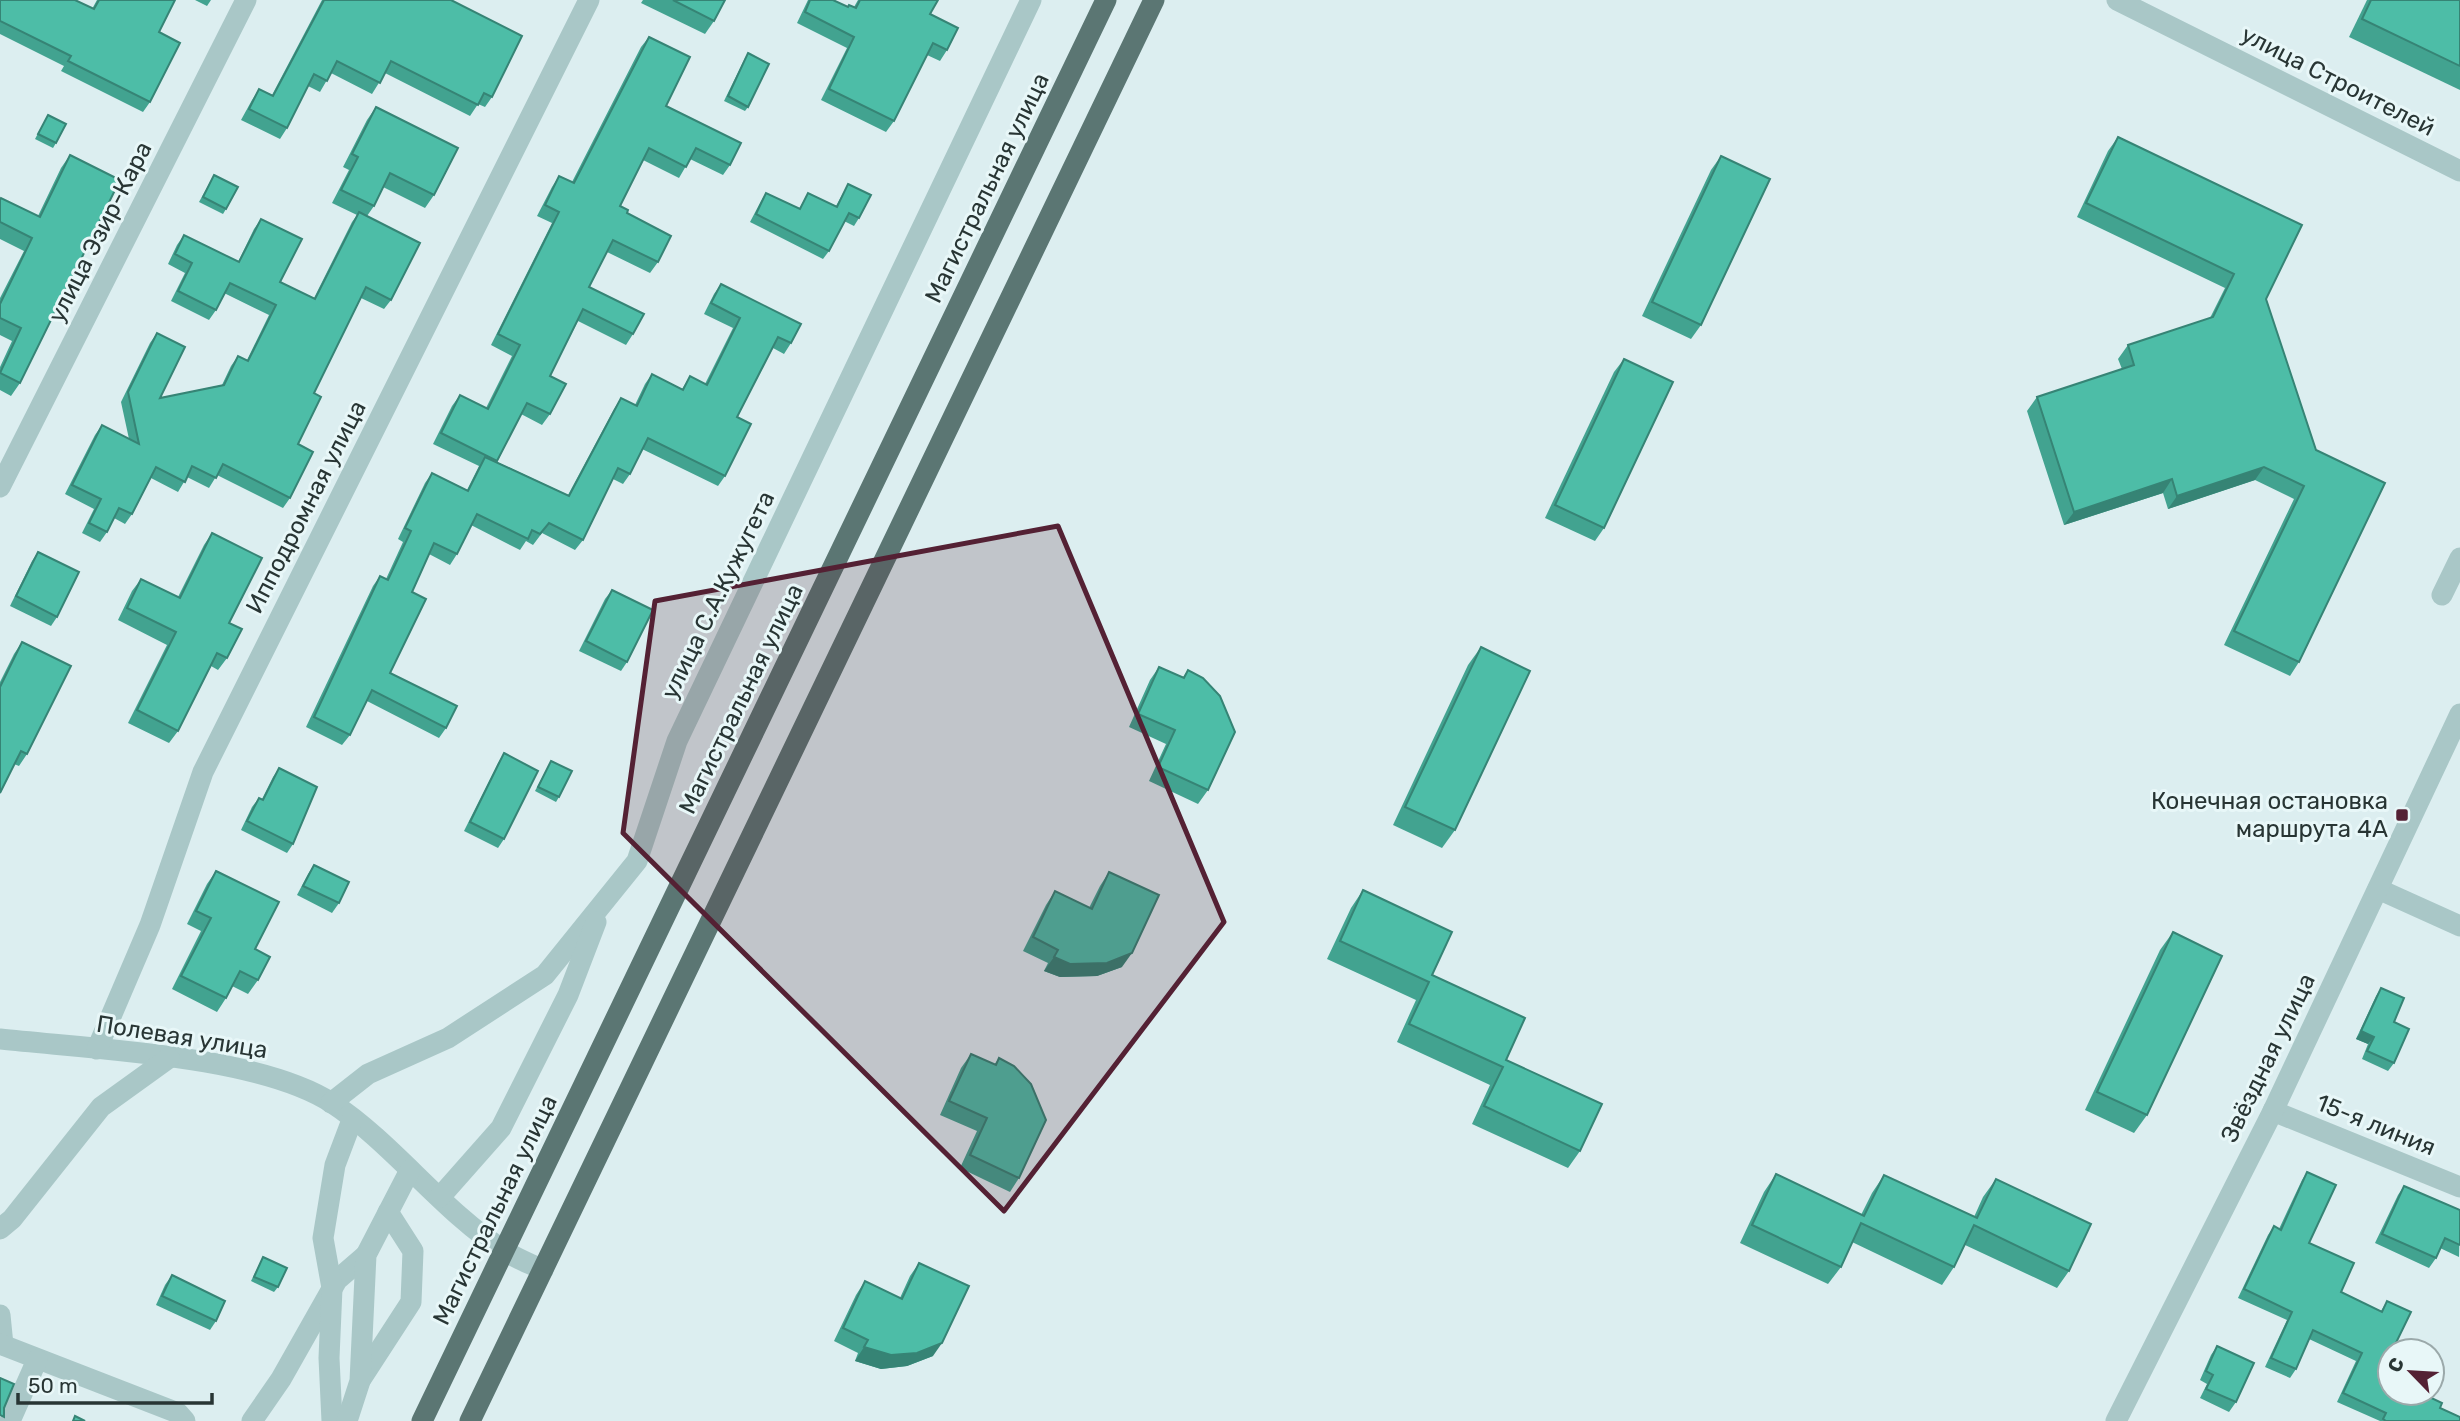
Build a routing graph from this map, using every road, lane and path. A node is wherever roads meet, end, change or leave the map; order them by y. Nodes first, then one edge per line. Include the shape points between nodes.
1 (246, 0) edge
2 (589, 0) edge
3 (1031, 0) edge
4 (1106, 0) edge
5 (1154, 0) edge
6 (2117, 0) edge
7 (2460, 171) edge
8 (0, 487) edge
9 (2460, 558) edge
10 (2442, 596) dead end
11 (2460, 714) edge
12 (2378, 889) junction
13 (604, 901) junction
14 (2460, 926) edge
15 (0, 1039) edge
16 (97, 1049) junction
17 (169, 1058) junction
18 (331, 1102) junction
19 (2273, 1111) junction
20 (352, 1120) junction
21 (410, 1170) junction
22 (2460, 1186) edge
23 (440, 1197) junction
24 (388, 1212) junction
25 (0, 1229) edge
26 (505, 1251) junction
27 (366, 1255) junction
28 (543, 1270) junction
29 (332, 1288) junction
30 (0, 1315) edge
31 (2, 1344) edge
32 (37, 1360) junction
33 (360, 1381) junction
34 (10, 1421) edge
35 (185, 1421) edge
36 (252, 1421) edge
37 (332, 1421) edge
38 (347, 1421) edge
39 (422, 1421) edge
40 (470, 1421) edge
41 (2116, 1421) edge

1 - 8 street, улица Эзир-Кара
2 - 16 street, Ипподромная улица via 203,772 150,925
3 - 13 street, улица С.А.Кужугета via 677,741 636,862
4 - 26 main road, Магистральная улица
5 - 28 main road
6 - 7 street, улица Строителей
9 - 10 street
11 - 12 street, Звёздная улица
12 - 14 street
12 - 19 street, Звёздная улица
13 - 18 street, улица С.А.Кужугета via 545,975 448,1038 368,1074
13 - 23 street via 568,995 502,1128
15 - 16 street, Полевая улица
16 - 17 street, Полевая улица
17 - 18 street, Полевая улица via 256,1072
17 - 25 street via 101,1107
18 - 20 street, Полевая улица
19 - 22 street, 15-я линия
19 - 41 street, Звёздная улица
20 - 21 street, Полевая улица
20 - 29 street via 335,1165 323,1238
21 - 23 street, Полевая улица
21 - 24 street
23 - 26 street, Полевая улица
24 - 27 street
24 - 33 street via 413,1251 411,1302
26 - 28 street, Полевая улица
26 - 39 main road, Магистральная улица
27 - 29 street
27 - 33 street
28 - 40 main road
29 - 36 street
29 - 37 street
30 - 31 street
31 - 32 street
32 - 34 street
32 - 35 street via 178,1413
33 - 38 street

